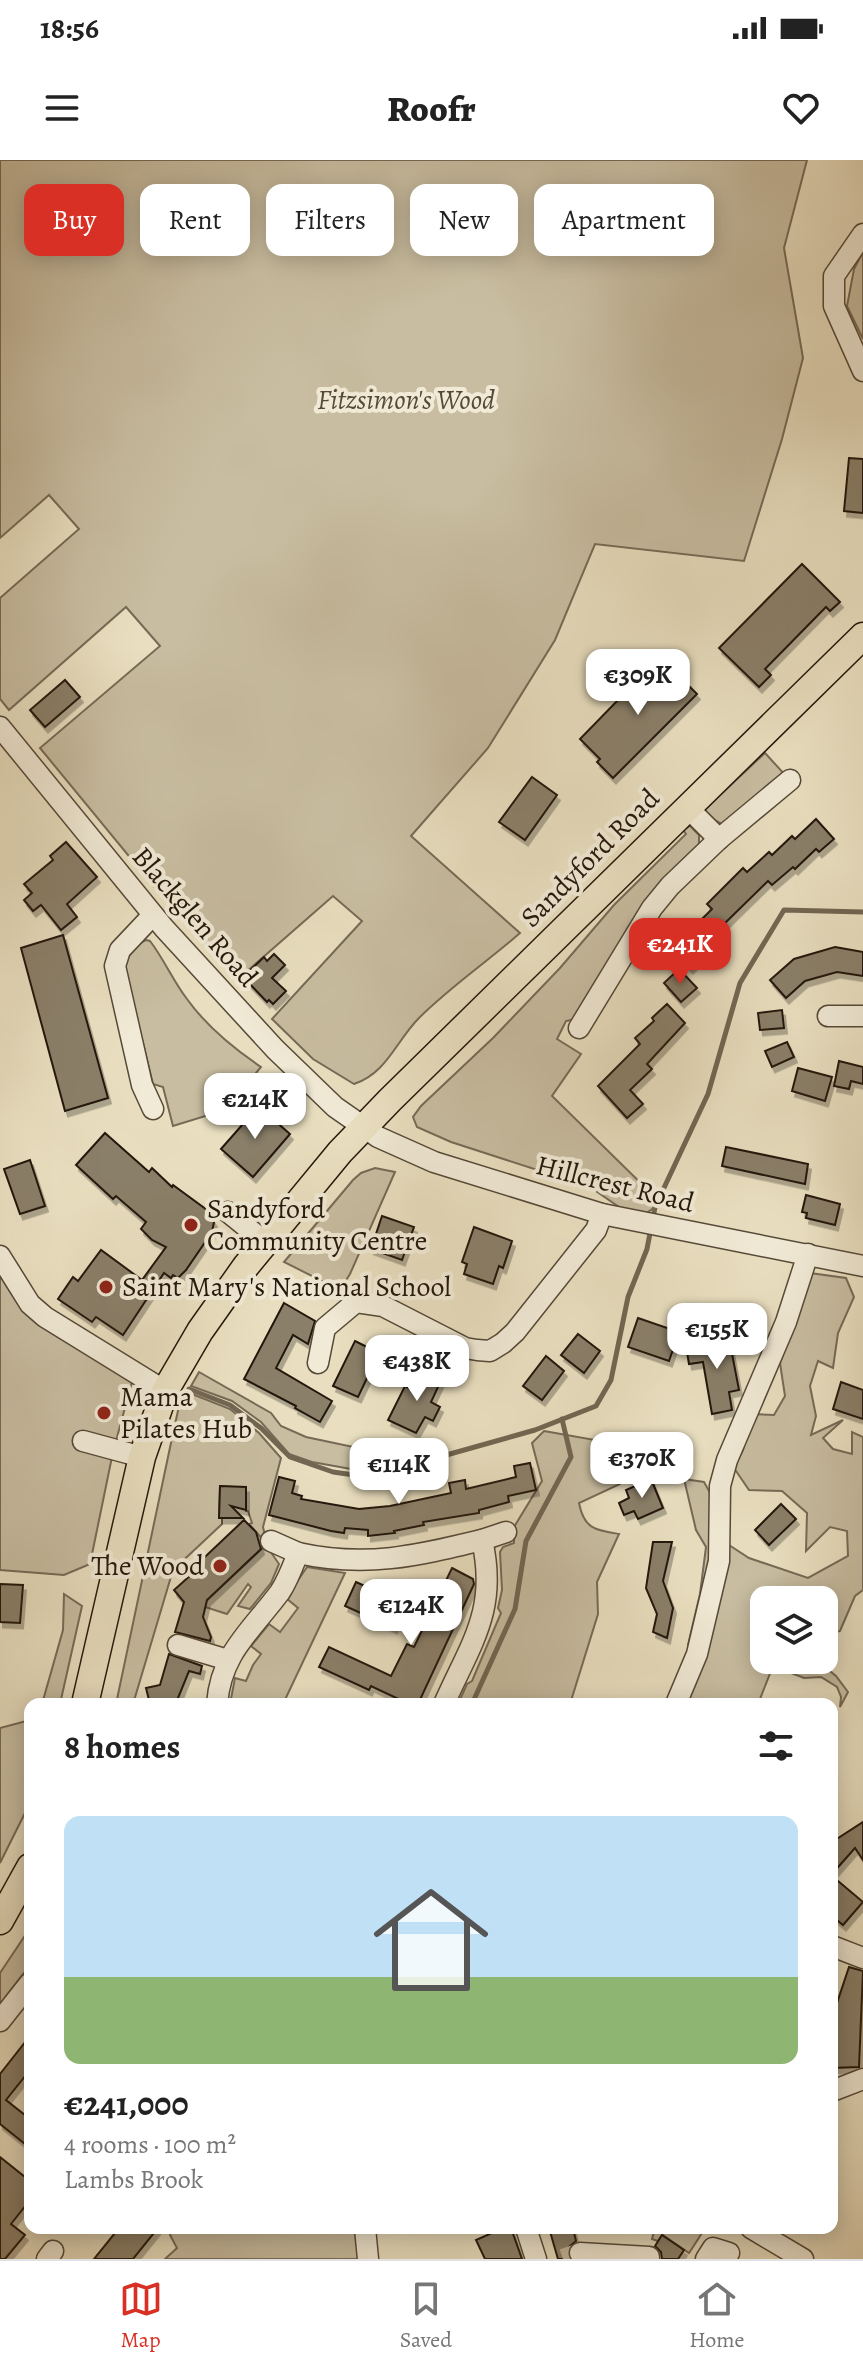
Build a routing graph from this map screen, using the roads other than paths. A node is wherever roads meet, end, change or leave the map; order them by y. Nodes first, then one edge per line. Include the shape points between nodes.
1 (863, 234) edge
2 (863, 371) edge
3 (863, 636) edge
4 (0, 727) edge
5 (790, 780) dead end
6 (687, 807) junction
7 (719, 839) junction
8 (153, 915) junction
9 (828, 1016) dead end
10 (863, 1016) edge
11 (579, 1028) dead end
12 (153, 1109) dead end
13 (363, 1127) junction
14 (228, 1212) dead end
15 (602, 1214) junction
16 (265, 1242) junction
17 (808, 1254) junction
18 (0, 1256) edge
19 (863, 1266) edge
20 (318, 1363) dead end
21 (165, 1391) junction
22 (83, 1441) dead end
23 (142, 1457) junction
24 (506, 1532) dead end
25 (482, 1540) junction
26 (271, 1541) dead end
27 (298, 1553) junction
28 (178, 1645) dead end
29 (228, 1660) junction
30 (86, 1698) edge
31 (218, 1698) edge
32 (447, 1698) edge
33 (679, 1698) edge
34 (24, 1878) edge
35 (0, 1921) edge
36 (838, 1948) edge
37 (863, 1958) edge
38 (24, 1991) edge
39 (0, 2021) edge
40 (863, 2079) edge
41 (838, 2089) edge
42 (366, 2234) edge
43 (761, 2234) edge
44 (580, 2253) dead end
45 (729, 2253) dead end
46 (649, 2257) dead end
47 (368, 2259) edge
48 (706, 2259) edge
49 (803, 2259) edge

1 - 2 street via 834,276 834,306
3 - 6 main road, Sandyford Road
4 - 8 street, Blackglen Road
5 - 7 street
6 - 7 street
6 - 13 main road, Sandyford Road
7 - 11 street via 652,908
8 - 12 street via 128,939 115,966 142,1085
8 - 13 street, Blackglen Road via 275,1049
9 - 10 street
13 - 15 street, Hillcrest Road via 434,1162
13 - 16 main road, Sandyford Road
14 - 16 street
15 - 17 street, Hillcrest Road
15 - 20 street via 596,1230 515,1332 490,1351 465,1348 383,1306 356,1302 325,1328
16 - 21 main road, Sandyford Road via 200,1331
17 - 19 street, Hillcrest Road
17 - 33 street via 786,1322 732,1444 720,1486 719,1561 697,1654
18 - 21 street via 30,1304 45,1317
21 - 23 main road, Sandyford Road
22 - 23 street
23 - 30 main road, Sandyford Road
24 - 25 street
25 - 27 street via 372,1561
25 - 32 street via 488,1574 485,1609
26 - 27 street
27 - 29 street via 285,1584
28 - 29 street
29 - 31 street
34 - 35 main road
36 - 37 street
38 - 39 street
40 - 41 street
42 - 47 street
43 - 49 street
44 - 46 street
45 - 48 street via 713,2248

